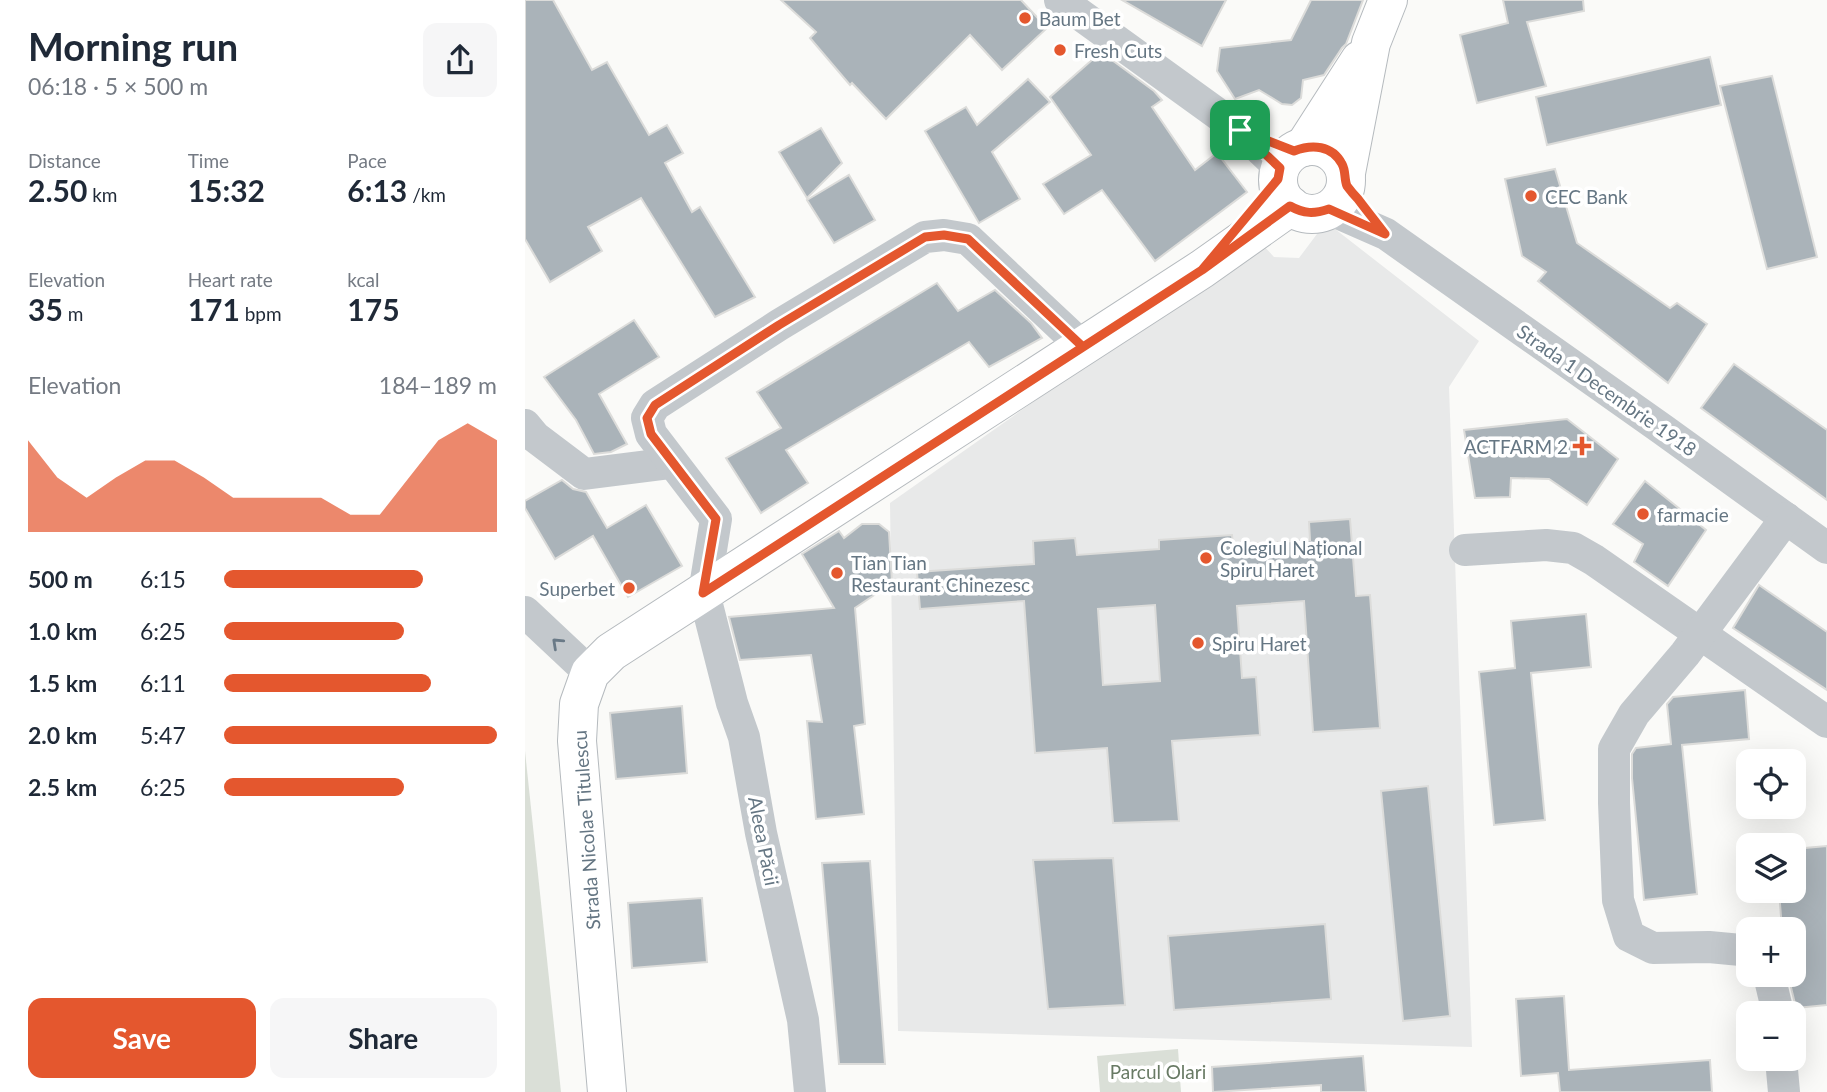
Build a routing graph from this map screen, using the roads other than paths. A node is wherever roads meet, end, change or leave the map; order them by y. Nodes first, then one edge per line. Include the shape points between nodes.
1 (1060, 0) edge
2 (1388, 0) edge
3 (1371, 43) junction
4 (1289, 170) junction
5 (1340, 189) junction
6 (1083, 347) junction
7 (525, 425) edge
8 (671, 463) junction
9 (1786, 518) junction
10 (1827, 548) edge
11 (1465, 550) dead end
12 (703, 593) junction
13 (525, 612) edge
14 (1700, 634) junction
15 (590, 673) junction
16 (1827, 722) edge
17 (1736, 950) edge
18 (1782, 1071) edge
19 (607, 1092) edge
20 (810, 1092) edge
21 (1784, 1092) edge

1 - 4 street
2 - 3 main road, Strada Nicolae Titulescu
3 - 4 main road, Strada Nicolae Titulescu
3 - 5 main road, Strada Nicolae Titulescu
4 - 5 main road via 1299,211 1319,213
4 - 5 main road via 1315,146 1326,148 1342,163
4 - 6 main road, Strada Nicolae Titulescu via 1202,270
5 - 9 street, Strada 1 Decembrie 1918 via 1385,234
6 - 8 street via 968,239 925,237 655,405 647,418 651,434
6 - 12 main road, Strada Nicolae Titulescu
7 - 8 street via 584,474
8 - 12 street via 716,519
9 - 10 street, Strada 1 Decembrie 1918
9 - 14 street
11 - 14 street via 1573,548
12 - 15 main road, Strada Nicolae Titulescu via 611,652
12 - 20 street, Aleea Păcii via 744,737 803,1020
15 -> 13 street
14 - 16 street
14 - 17 street via 1634,714 1615,749 1618,900 1629,936 1653,948
15 - 19 main road, Strada Nicolae Titulescu via 579,704 577,741
18 - 21 street

